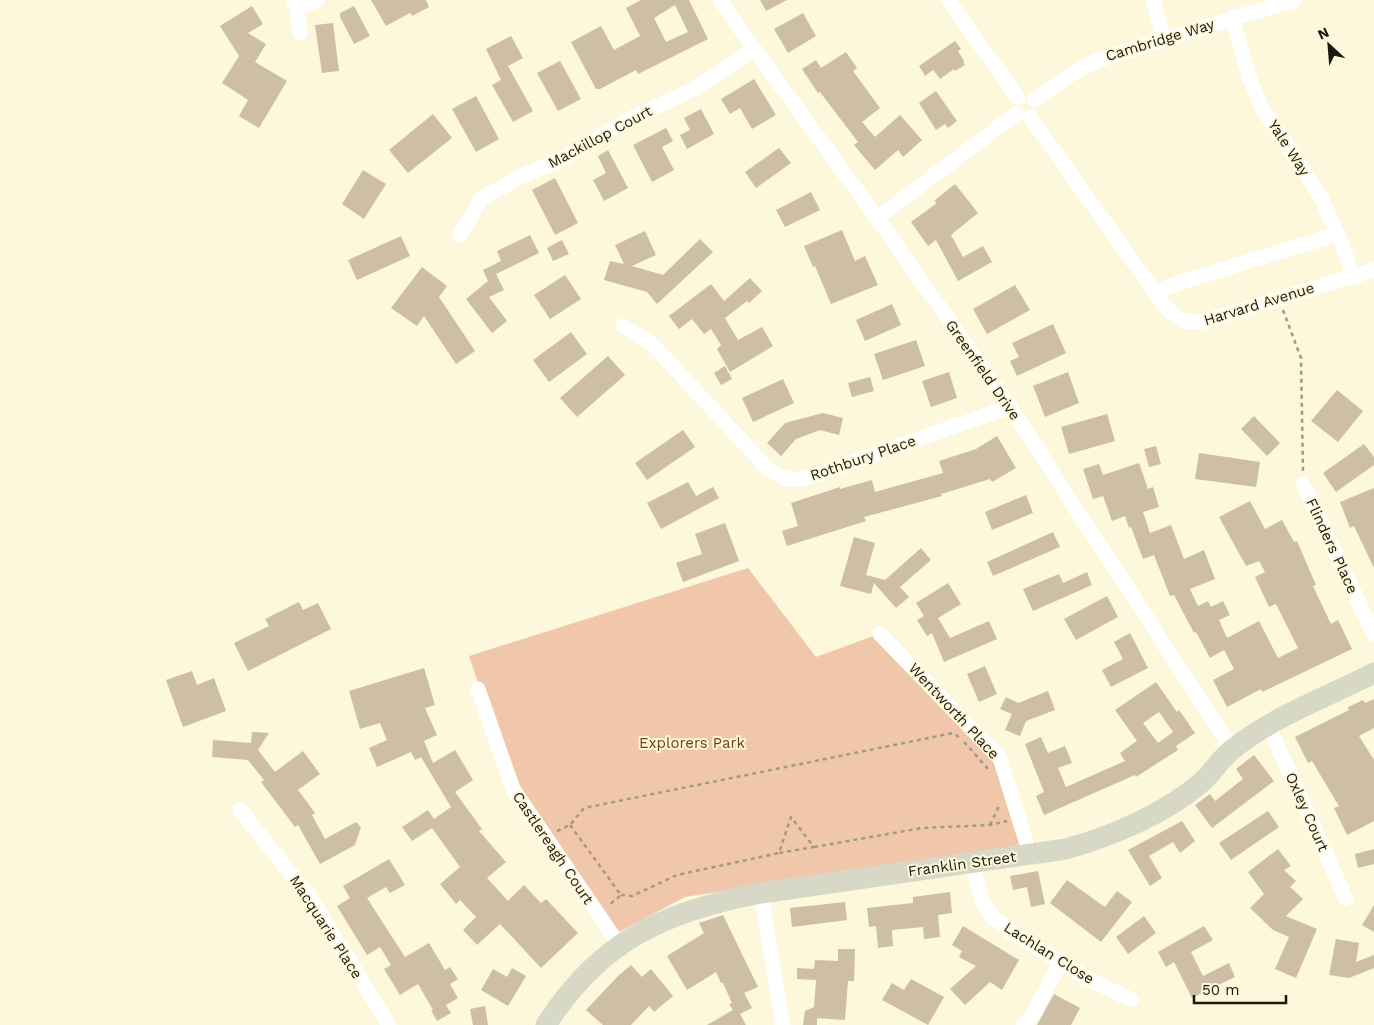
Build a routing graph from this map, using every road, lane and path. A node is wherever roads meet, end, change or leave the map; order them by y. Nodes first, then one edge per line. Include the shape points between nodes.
1 (317, 0) edge
2 (721, 0) edge
3 (948, 0) edge
4 (1153, 0) edge
5 (1294, 0) edge
6 (296, 4) edge
7 (1232, 18) junction
8 (300, 33) dead end
9 (1164, 39) junction
10 (754, 49) junction
11 (1018, 98) junction
12 (1034, 100) junction
13 (1023, 116) junction
14 (877, 218) junction
15 (1338, 234) junction
16 (460, 235) dead end
17 (1374, 270) edge
18 (1353, 276) junction
19 (1155, 292) junction
20 (1279, 299) junction
21 (623, 326) dead end
22 (1010, 407) junction
23 (1303, 484) joint
24 (880, 634) dead end
25 (1374, 635) edge
26 (1374, 673) edge
27 (478, 689) dead end
28 (1268, 725) junction
29 (968, 735) junction
30 (1232, 749) junction
31 (993, 778) dead end
32 (1002, 801) dead end
33 (240, 810) dead end
34 (1019, 818) junction
35 (570, 825) junction
36 (990, 825) junction
37 (556, 832) dead end
38 (814, 846) junction
39 (779, 853) junction
40 (1030, 854) junction
41 (973, 862) junction
42 (761, 893) junction
43 (621, 895) junction
44 (1346, 899) dead end
45 (598, 915) junction
46 (619, 945) junction
47 (1061, 962) junction
48 (1132, 1000) dead end
49 (389, 1025) edge
50 (546, 1025) edge
51 (783, 1025) edge
52 (1023, 1025) edge

1 - 6 street
2 - 10 street, Greenfield Drive
3 - 11 street
4 - 9 street
5 - 7 street, Cambridge Way
6 - 8 street
7 - 9 street, Cambridge Way
7 - 15 street, Yale Way via 1261,106 1320,195
9 - 12 street, Cambridge Way via 1085,65
10 - 14 street, Greenfield Drive
10 - 16 street, Mackillop Court via 692,90 628,120 564,158 481,199
11 - 12 street via 1028,96
11 - 13 street via 1014,108
12 - 13 street via 1036,112
13 - 14 street
13 - 19 street, Harvard Avenue
14 - 22 street, Greenfield Drive
15 - 18 street, Yale Way
15 - 19 street
17 - 18 street, Harvard Avenue
18 - 20 street, Harvard Avenue
19 - 20 street, Harvard Avenue via 1176,317 1190,323
20 - 23 path via 1301,358
21 - 22 street, Rothbury Place via 652,345 768,469 786,479 804,479
22 - 30 street, Greenfield Drive
23 - 25 street, Flinders Place
24 - 29 street, Wentworth Place
26 - 28 street, Franklin Street
27 - 45 street, Castlereagh Court via 514,789
28 - 30 street, Franklin Street
28 - 44 street, Oxley Court
29 - 31 path
29 - 34 street, Wentworth Place via 1000,758
29 - 35 path via 953,733 584,808
30 - 40 street, Franklin Street via 1203,781 1179,800 1128,827 1066,849
32 - 36 path
33 - 49 street, Macquarie Place via 311,899
34 - 36 path
34 - 40 street, Wentworth Place
35 - 37 path
35 - 43 path
36 - 38 path via 922,828
38 - 39 path
38 - 39 path via 791,817
39 - 43 path via 677,875 632,896
40 - 41 street, Franklin Street
41 - 42 street, Franklin Street
41 - 47 street, Lachlan Close via 983,903 992,918
42 - 46 street, Franklin Street via 686,912
42 - 51 street
43 - 45 path
45 - 46 street, Castlereagh Court
46 - 50 street, Franklin Street via 588,971
47 - 48 street, Lachlan Close
47 - 52 street via 1031,1017

